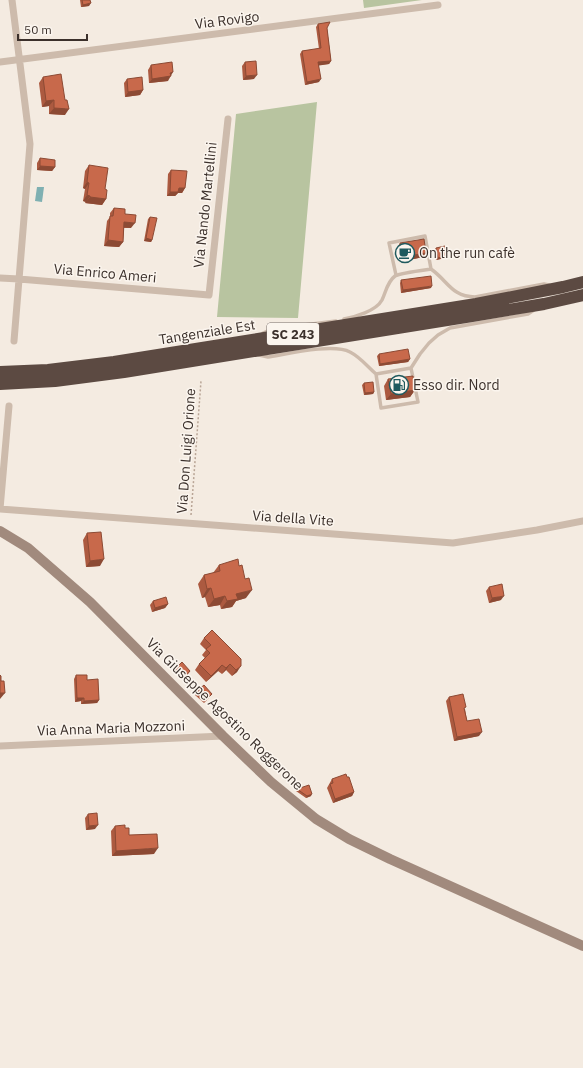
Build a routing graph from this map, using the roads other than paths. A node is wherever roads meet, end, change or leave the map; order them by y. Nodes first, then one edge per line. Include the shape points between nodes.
1 (12, 0) edge
2 (438, 5) dead end
3 (20, 60) junction
4 (0, 62) edge
5 (228, 119) dead end
6 (431, 269) junction
7 (396, 275) junction
8 (0, 278) edge
9 (19, 279) junction
10 (583, 282) edge
11 (563, 287) junction
12 (208, 295) joint
13 (583, 295) edge
14 (544, 304) junction
15 (14, 341) dead end
16 (243, 347) junction
17 (412, 368) junction
18 (0, 372) edge
19 (376, 374) junction
20 (0, 384) edge
21 (8, 406) dead end
22 (0, 509) edge
23 (583, 521) edge
24 (0, 531) edge
25 (223, 736) junction
26 (0, 746) edge
27 (583, 946) edge

1 - 3 street
2 - 3 street, Via Rovigo
3 - 4 street, Via Rovigo
3 - 9 street via 30,144
5 - 12 street, Via Nando Martellini
6 - 7 lane
6 - 7 lane via 425,236 389,242
6 - 11 lane via 451,288 468,297 544,284
7 - 16 lane via 374,308 346,319 272,329
8 - 9 street, Via Enrico Ameri
9 - 12 street, Via Enrico Ameri
9 - 15 street
10 - 11 highway, Tangenziale Est / SC 243
11 - 16 highway, Tangenziale Est / SC 243
13 - 14 highway, Tangenziale Est / SC 243
14 - 16 highway, Tangenziale Est / SC 243
14 - 17 lane via 528,314 450,328 429,343
16 - 18 highway, Tangenziale Est / SC 243 via 48,370
16 - 19 lane via 268,357 327,348 340,349 349,351 361,359
16 - 20 highway, Tangenziale Est / SC 243 via 124,372 55,381
17 - 19 lane
17 - 19 lane via 418,402 381,408
21 - 22 street
22 - 23 street, Via della Vite via 452,543
24 - 25 street, Via Giuseppe Agostino Roggerone via 28,548 90,602
25 - 26 street, Via Anna Maria Mozzoni
25 - 27 street, Via Giuseppe Agostino Roggerone via 277,787 316,819 349,839

